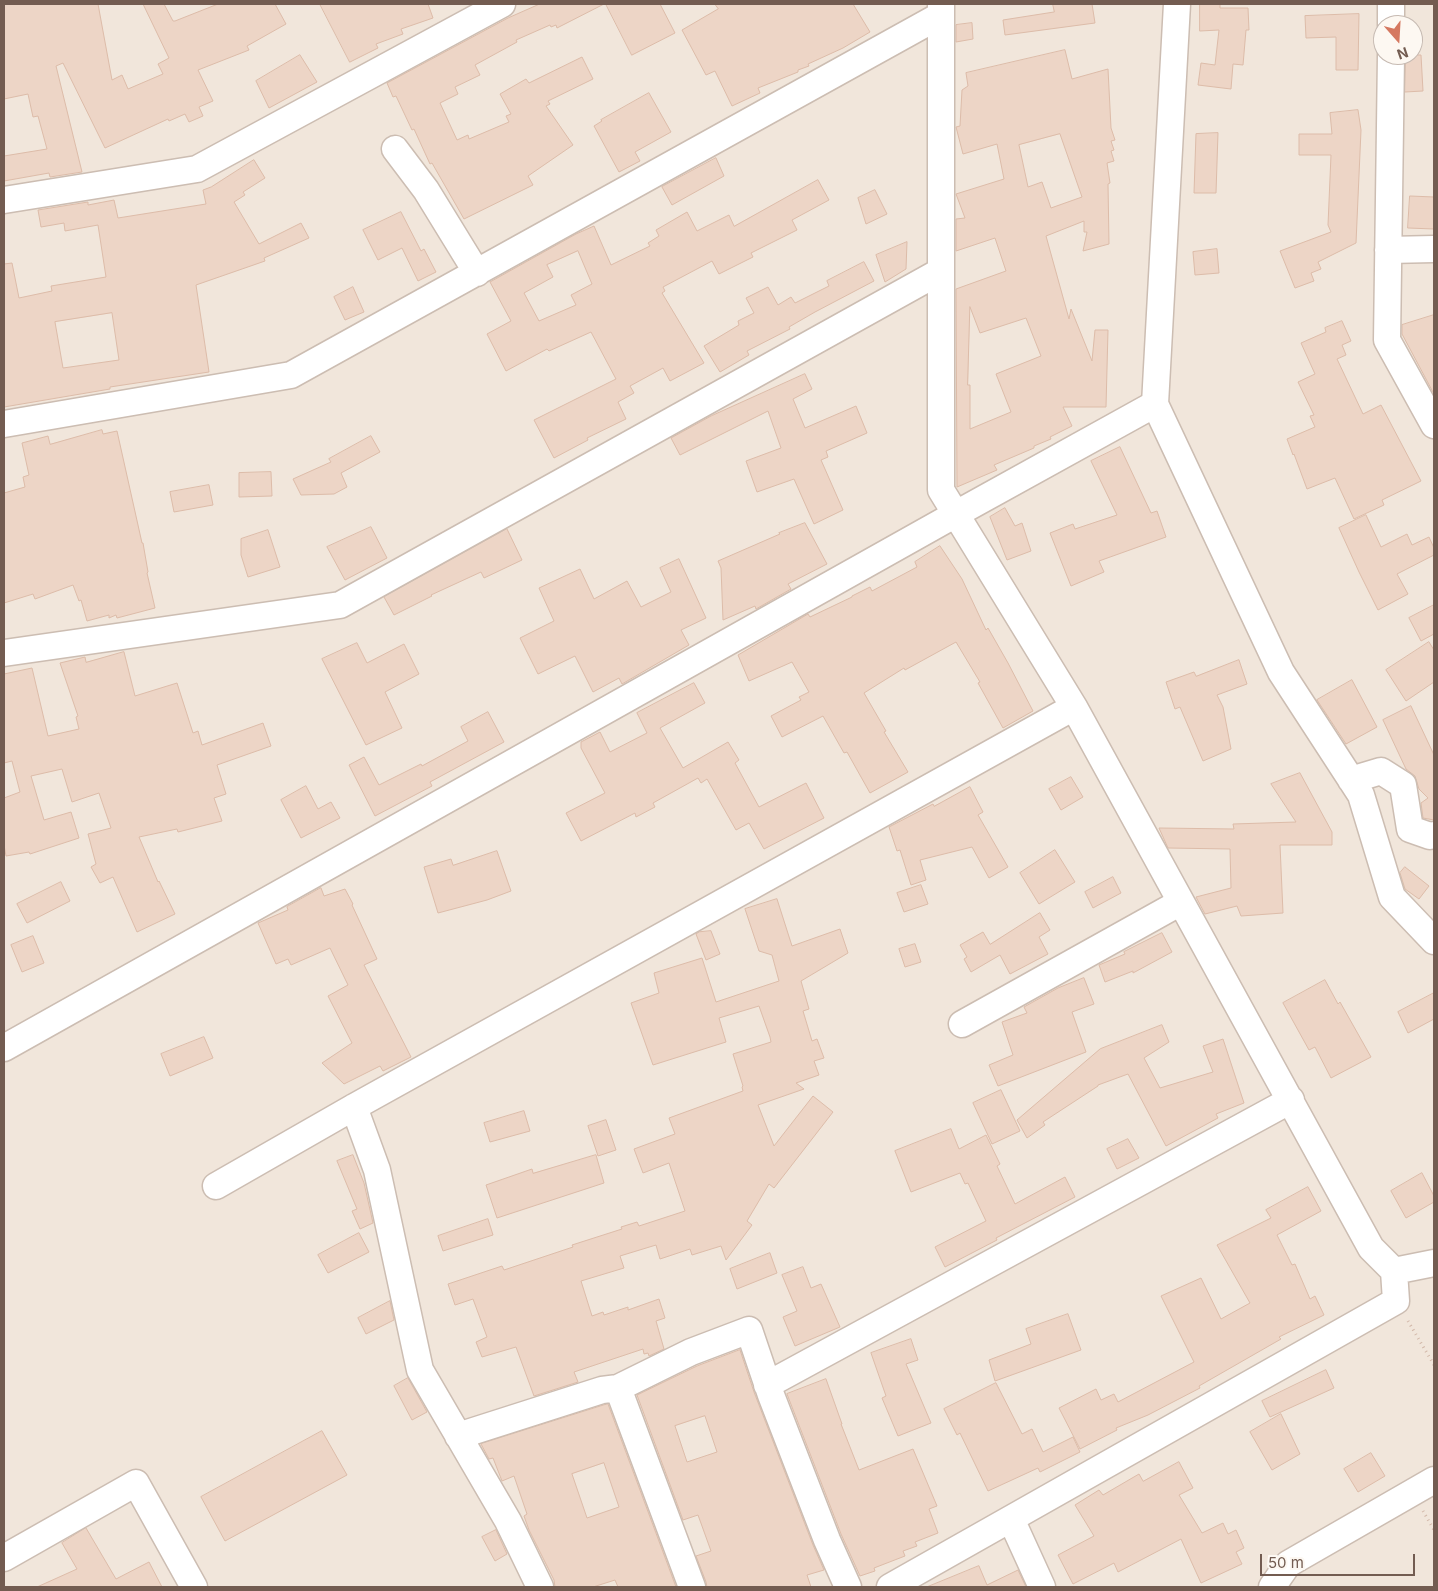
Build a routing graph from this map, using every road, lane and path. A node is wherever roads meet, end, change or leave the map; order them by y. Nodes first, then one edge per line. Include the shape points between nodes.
1 (502, 4) edge
2 (1177, 4) edge
3 (941, 9) edge
4 (1391, 65) edge
5 (394, 149) dead end
6 (4, 200) edge
7 (1434, 249) edge
8 (1388, 250) junction
9 (941, 271) junction
10 (476, 273) junction
11 (1155, 404) junction
12 (4, 424) edge
13 (1434, 425) edge
14 (956, 514) junction
15 (4, 653) edge
16 (1074, 707) junction
17 (1351, 780) junction
18 (1434, 834) edge
19 (1182, 902) junction
20 (1434, 941) edge
21 (962, 1024) dead end
22 (4, 1048) edge
23 (1291, 1100) junction
24 (354, 1107) junction
25 (216, 1186) dead end
26 (1434, 1263) edge
27 (1394, 1271) junction
28 (1396, 1301) junction
29 (1434, 1365) edge
30 (768, 1385) junction
31 (618, 1388) junction
32 (458, 1436) junction
33 (1434, 1480) edge
34 (1011, 1519) junction
35 (4, 1558) edge
36 (194, 1587) edge
37 (540, 1587) edge
38 (692, 1587) edge
39 (848, 1587) edge
40 (890, 1587) edge
41 (1042, 1587) edge
42 (1272, 1587) edge

1 - 6 street via 197,169
2 - 11 street
3 - 9 street
3 - 10 street
4 - 8 street
5 - 10 street via 426,190
7 - 8 street
8 - 13 street via 1387,340
9 - 14 street via 941,490
9 - 15 street via 340,605
10 - 12 street via 291,375
11 - 14 street
11 - 17 street via 1281,672
14 - 16 street
14 - 22 street
16 - 19 street
16 - 24 street
17 - 18 street via 1381,771 1403,785 1410,829 1430,836
17 - 20 street via 1361,795 1392,897
19 - 21 street
19 - 23 street
23 - 27 street via 1371,1248
23 - 30 street
24 - 25 street
24 - 32 street via 376,1170 420,1370
26 - 27 street
27 - 28 street
28 - 29 path
28 - 34 street
30 - 31 street via 749,1330 690,1352
30 - 39 street
31 - 32 street via 602,1390
31 - 38 street
32 - 37 street via 508,1521
33 - 42 street via 1288,1564
34 - 40 street
34 - 41 street
35 - 36 street via 136,1483

